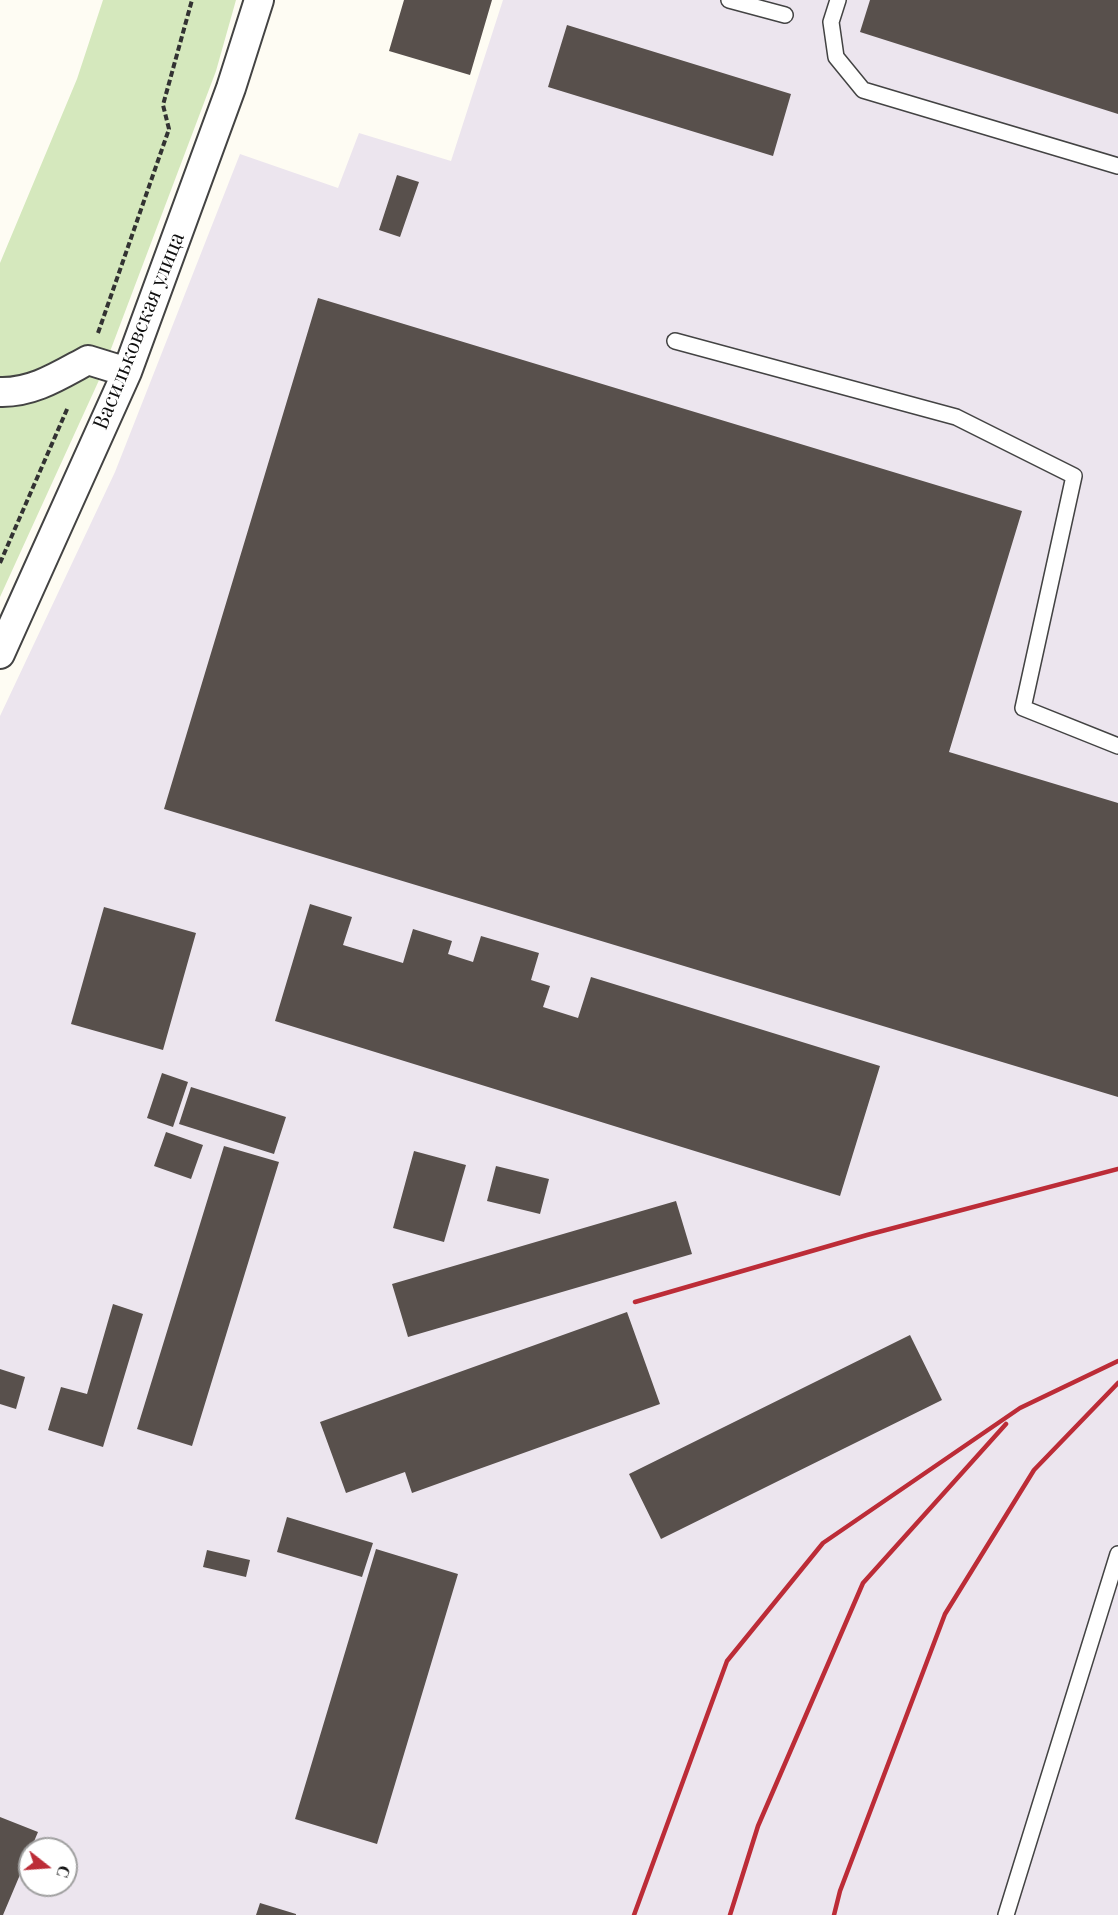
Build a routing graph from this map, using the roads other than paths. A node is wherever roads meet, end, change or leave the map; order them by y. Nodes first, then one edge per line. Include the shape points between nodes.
1 (259, 0) edge
2 (729, 0) edge
3 (838, 0) edge
4 (785, 15) dead end
5 (1118, 165) edge
6 (675, 341) dead end
7 (127, 372) junction
8 (0, 392) edge
9 (0, 654) edge
10 (1118, 746) edge
11 (1118, 1554) edge
12 (1006, 1915) edge

1 - 7 street, Васильковская улица via 231,88
2 - 4 lane
3 - 5 lane via 831,22 836,57 863,90
6 - 10 lane via 956,417 1074,476 1023,708
7 - 8 street via 88,360 46,383 16,392
7 - 9 street, Васильковская улица
11 - 12 lane

